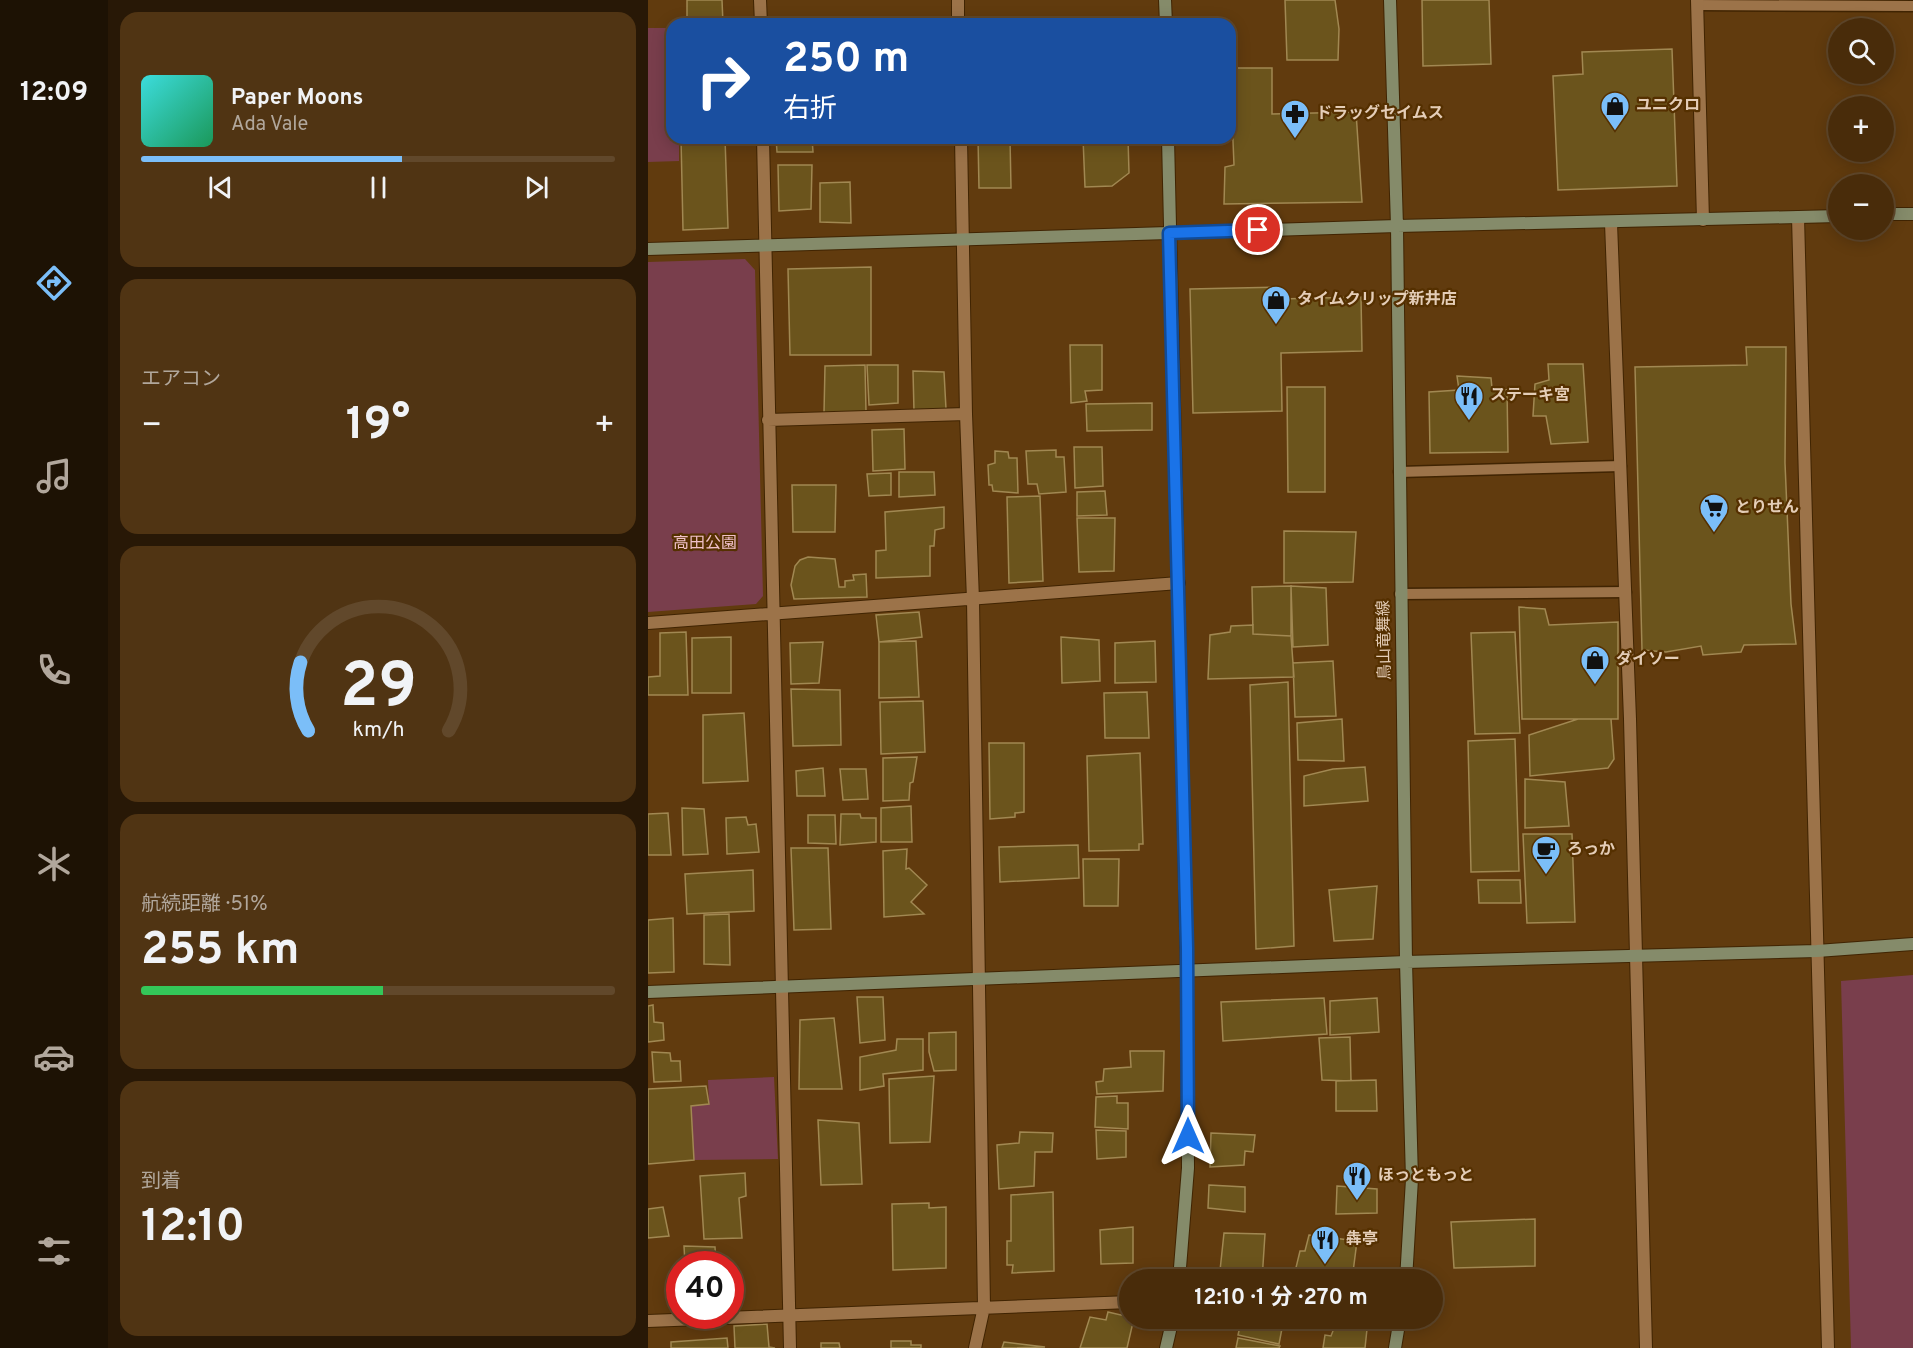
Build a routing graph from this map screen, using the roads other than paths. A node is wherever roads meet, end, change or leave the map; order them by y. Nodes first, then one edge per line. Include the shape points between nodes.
1 (760, 0) edge
2 (958, 0) edge
3 (1165, 0) edge
4 (1390, 0) edge
5 (1697, 3) edge
6 (1913, 6) edge
7 (761, 18) edge
8 (958, 18) edge
9 (1166, 18) edge
10 (763, 144) edge
11 (961, 144) edge
12 (1168, 144) edge
13 (1894, 214) edge
14 (1913, 214) edge
15 (1828, 216) edge
16 (1798, 217) junction
17 (1703, 220) junction
18 (1611, 223) junction
19 (1397, 226) junction
20 (1169, 233) junction
21 (963, 239) junction
22 (765, 244) junction
23 (648, 249) edge
24 (966, 414) junction
25 (768, 420) junction
26 (1621, 466) junction
27 (1399, 472) junction
28 (1179, 583) junction
29 (1626, 592) junction
30 (1400, 594) junction
31 (973, 600) junction
32 (774, 614) junction
33 (648, 623) edge
34 (1913, 944) edge
35 (1817, 951) junction
36 (1637, 957) junction
37 (1406, 962) junction
38 (1187, 971) junction
39 (979, 979) junction
40 (781, 987) junction
41 (648, 992) edge
42 (1180, 1269) edge
43 (1407, 1269) edge
44 (1119, 1302) edge
45 (984, 1306) junction
46 (789, 1316) junction
47 (648, 1321) edge
48 (1170, 1329) edge
49 (1398, 1329) edge
50 (790, 1348) edge
51 (975, 1348) edge
52 (1166, 1348) edge
53 (1395, 1348) edge
54 (1646, 1348) edge
55 (1828, 1348) edge

1 - 7 street
2 - 8 street
3 - 9 street
4 - 19 street, 鳥山竜舞線
5 - 6 lane
5 - 17 street
10 - 22 street
11 - 21 street
12 - 20 street
13 - 14 street
15 - 16 street
16 - 17 street
16 - 35 street
17 - 18 street
18 - 19 street
18 - 26 street
19 - 20 street
19 - 27 street, 鳥山竜舞線
20 - 21 street
20 - 28 street
21 - 22 street
21 - 24 street
22 - 23 street
22 - 25 street
24 - 25 street
24 - 31 street
25 - 32 street
26 - 27 lane
26 - 29 street
27 - 30 street, 鳥山竜舞線
28 - 31 street
28 - 38 street
29 - 30 lane
29 - 36 street
30 - 37 street, 鳥山竜舞線
31 - 32 street
31 - 39 street
32 - 33 street
32 - 40 street
34 - 35 street
35 - 36 street
35 - 55 street
36 - 37 street
36 - 54 street
37 - 38 street
37 - 43 street, 鳥山竜舞線 via 1412,1179
38 - 39 street
38 - 42 street via 1188,1168
39 - 40 street
39 - 45 street
40 - 41 street
40 - 46 street
44 - 45 street
45 - 46 street
45 - 51 street
46 - 47 street
46 - 50 street
48 - 52 street
49 - 53 street

